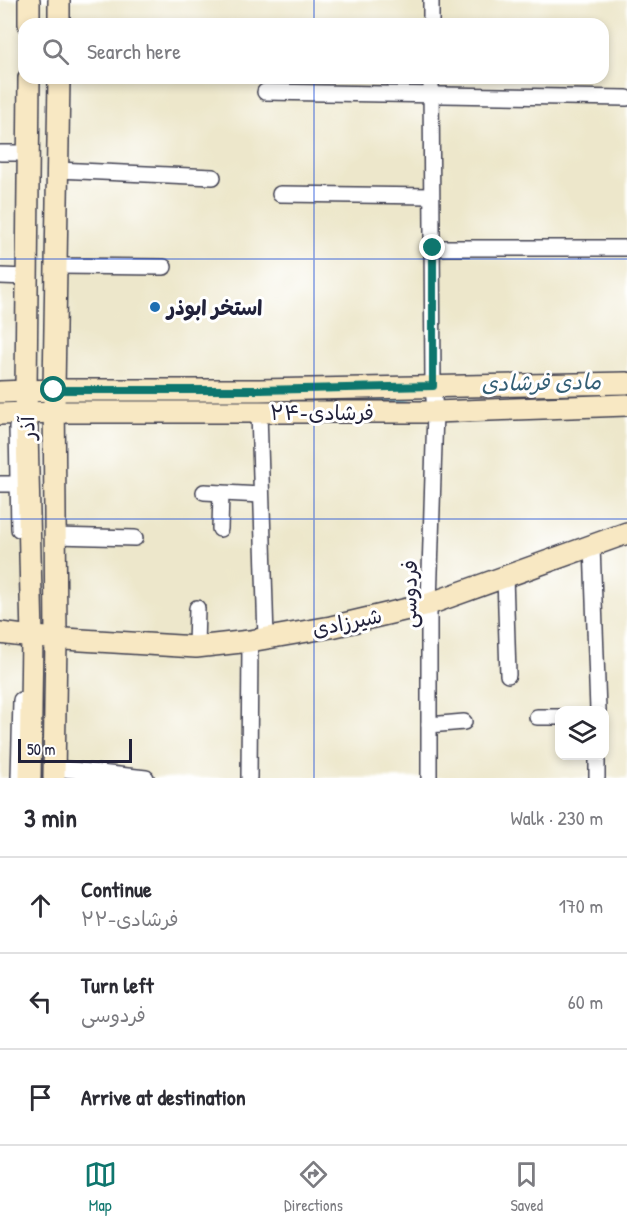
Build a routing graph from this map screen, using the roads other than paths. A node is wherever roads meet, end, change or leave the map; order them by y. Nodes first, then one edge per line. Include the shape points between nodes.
1 (29, 0) edge
2 (59, 0) edge
3 (431, 0) edge
4 (29, 18) edge
5 (59, 18) edge
6 (431, 18) edge
7 (28, 84) edge
8 (58, 84) edge
9 (431, 84) edge
10 (266, 92) dead end
11 (431, 95) junction
12 (627, 98) edge
13 (0, 153) edge
14 (24, 153) junction
15 (57, 170) junction
16 (213, 177) dead end
17 (280, 194) dead end
18 (431, 196) junction
19 (433, 248) junction
20 (627, 248) edge
21 (57, 266) junction
22 (164, 267) dead end
23 (0, 276) edge
24 (23, 277) junction
25 (627, 383) edge
26 (433, 386) junction
27 (54, 390) junction
28 (14, 391) edge
29 (627, 405) edge
30 (435, 411) junction
31 (54, 412) junction
32 (259, 412) junction
33 (14, 414) edge
34 (0, 484) edge
35 (17, 484) junction
36 (204, 492) dead end
37 (221, 493) junction
38 (261, 495) junction
39 (220, 529) dead end
40 (627, 533) edge
41 (55, 536) junction
42 (135, 538) dead end
43 (25, 544) junction
44 (592, 546) junction
45 (505, 576) junction
46 (429, 604) junction
47 (197, 608) dead end
48 (0, 633) edge
49 (27, 637) junction
50 (56, 638) junction
51 (258, 640) junction
52 (196, 647) junction
53 (508, 675) dead end
54 (598, 706) edge
55 (537, 717) dead end
56 (555, 717) edge
57 (464, 722) dead end
58 (429, 725) junction
59 (597, 760) edge
60 (54, 773) edge
61 (19, 778) edge
62 (30, 778) edge
63 (146, 778) edge
64 (249, 778) edge
65 (429, 778) edge
66 (597, 778) edge

1 - 4 street
2 - 5 street
3 - 6 street
7 - 14 street, آذر
8 - 15 street, آذر
9 - 11 street
10 - 11 street
11 - 12 street
11 - 18 street
13 - 14 street
14 - 24 street, آذر
15 - 16 street
15 - 21 street, آذر
17 - 18 street
18 - 19 street
19 - 20 street
19 - 26 street
21 - 22 street
21 - 27 street, آذر
23 - 24 street
24 - 28 street, آذر
25 - 26 street
26 - 27 street
26 - 30 street, فردوسی
27 - 28 street
27 - 31 street, آذر
28 - 33 street, آذر
29 - 30 street, ۲۴-فرشادی
30 - 32 street, ۲۴-فرشادی
30 - 46 street, فردوسی
31 - 32 street, ۲۴-فرشادی
31 - 33 street, ۲۴-فرشادی
31 - 41 street, آذر
32 - 38 street
33 - 35 street, آذر
33 - 43 street, آذر
34 - 35 street
35 - 43 street, آذر
36 - 37 street
37 - 38 street
37 - 39 street
38 - 51 street
40 - 44 street, شیرزادی
41 - 42 street
41 - 50 street, آذر
43 - 49 street, آذر
44 - 45 street, شیرزادی
44 - 54 street
45 - 46 street, شیرزادی
45 - 53 street
46 - 51 street, شیرزادی
46 - 58 street, فردوسی
47 - 52 street
48 - 49 street, شیرزادی
49 - 50 street, شیرزادی
49 - 61 street, آذر
49 - 62 street, آذر
50 - 52 street, شیرزادی
50 - 60 street, آذر
51 - 52 street, شیرزادی
51 - 64 street
55 - 56 street
57 - 58 street
58 - 65 street, فردوسی
59 - 66 street
60 - 63 street

